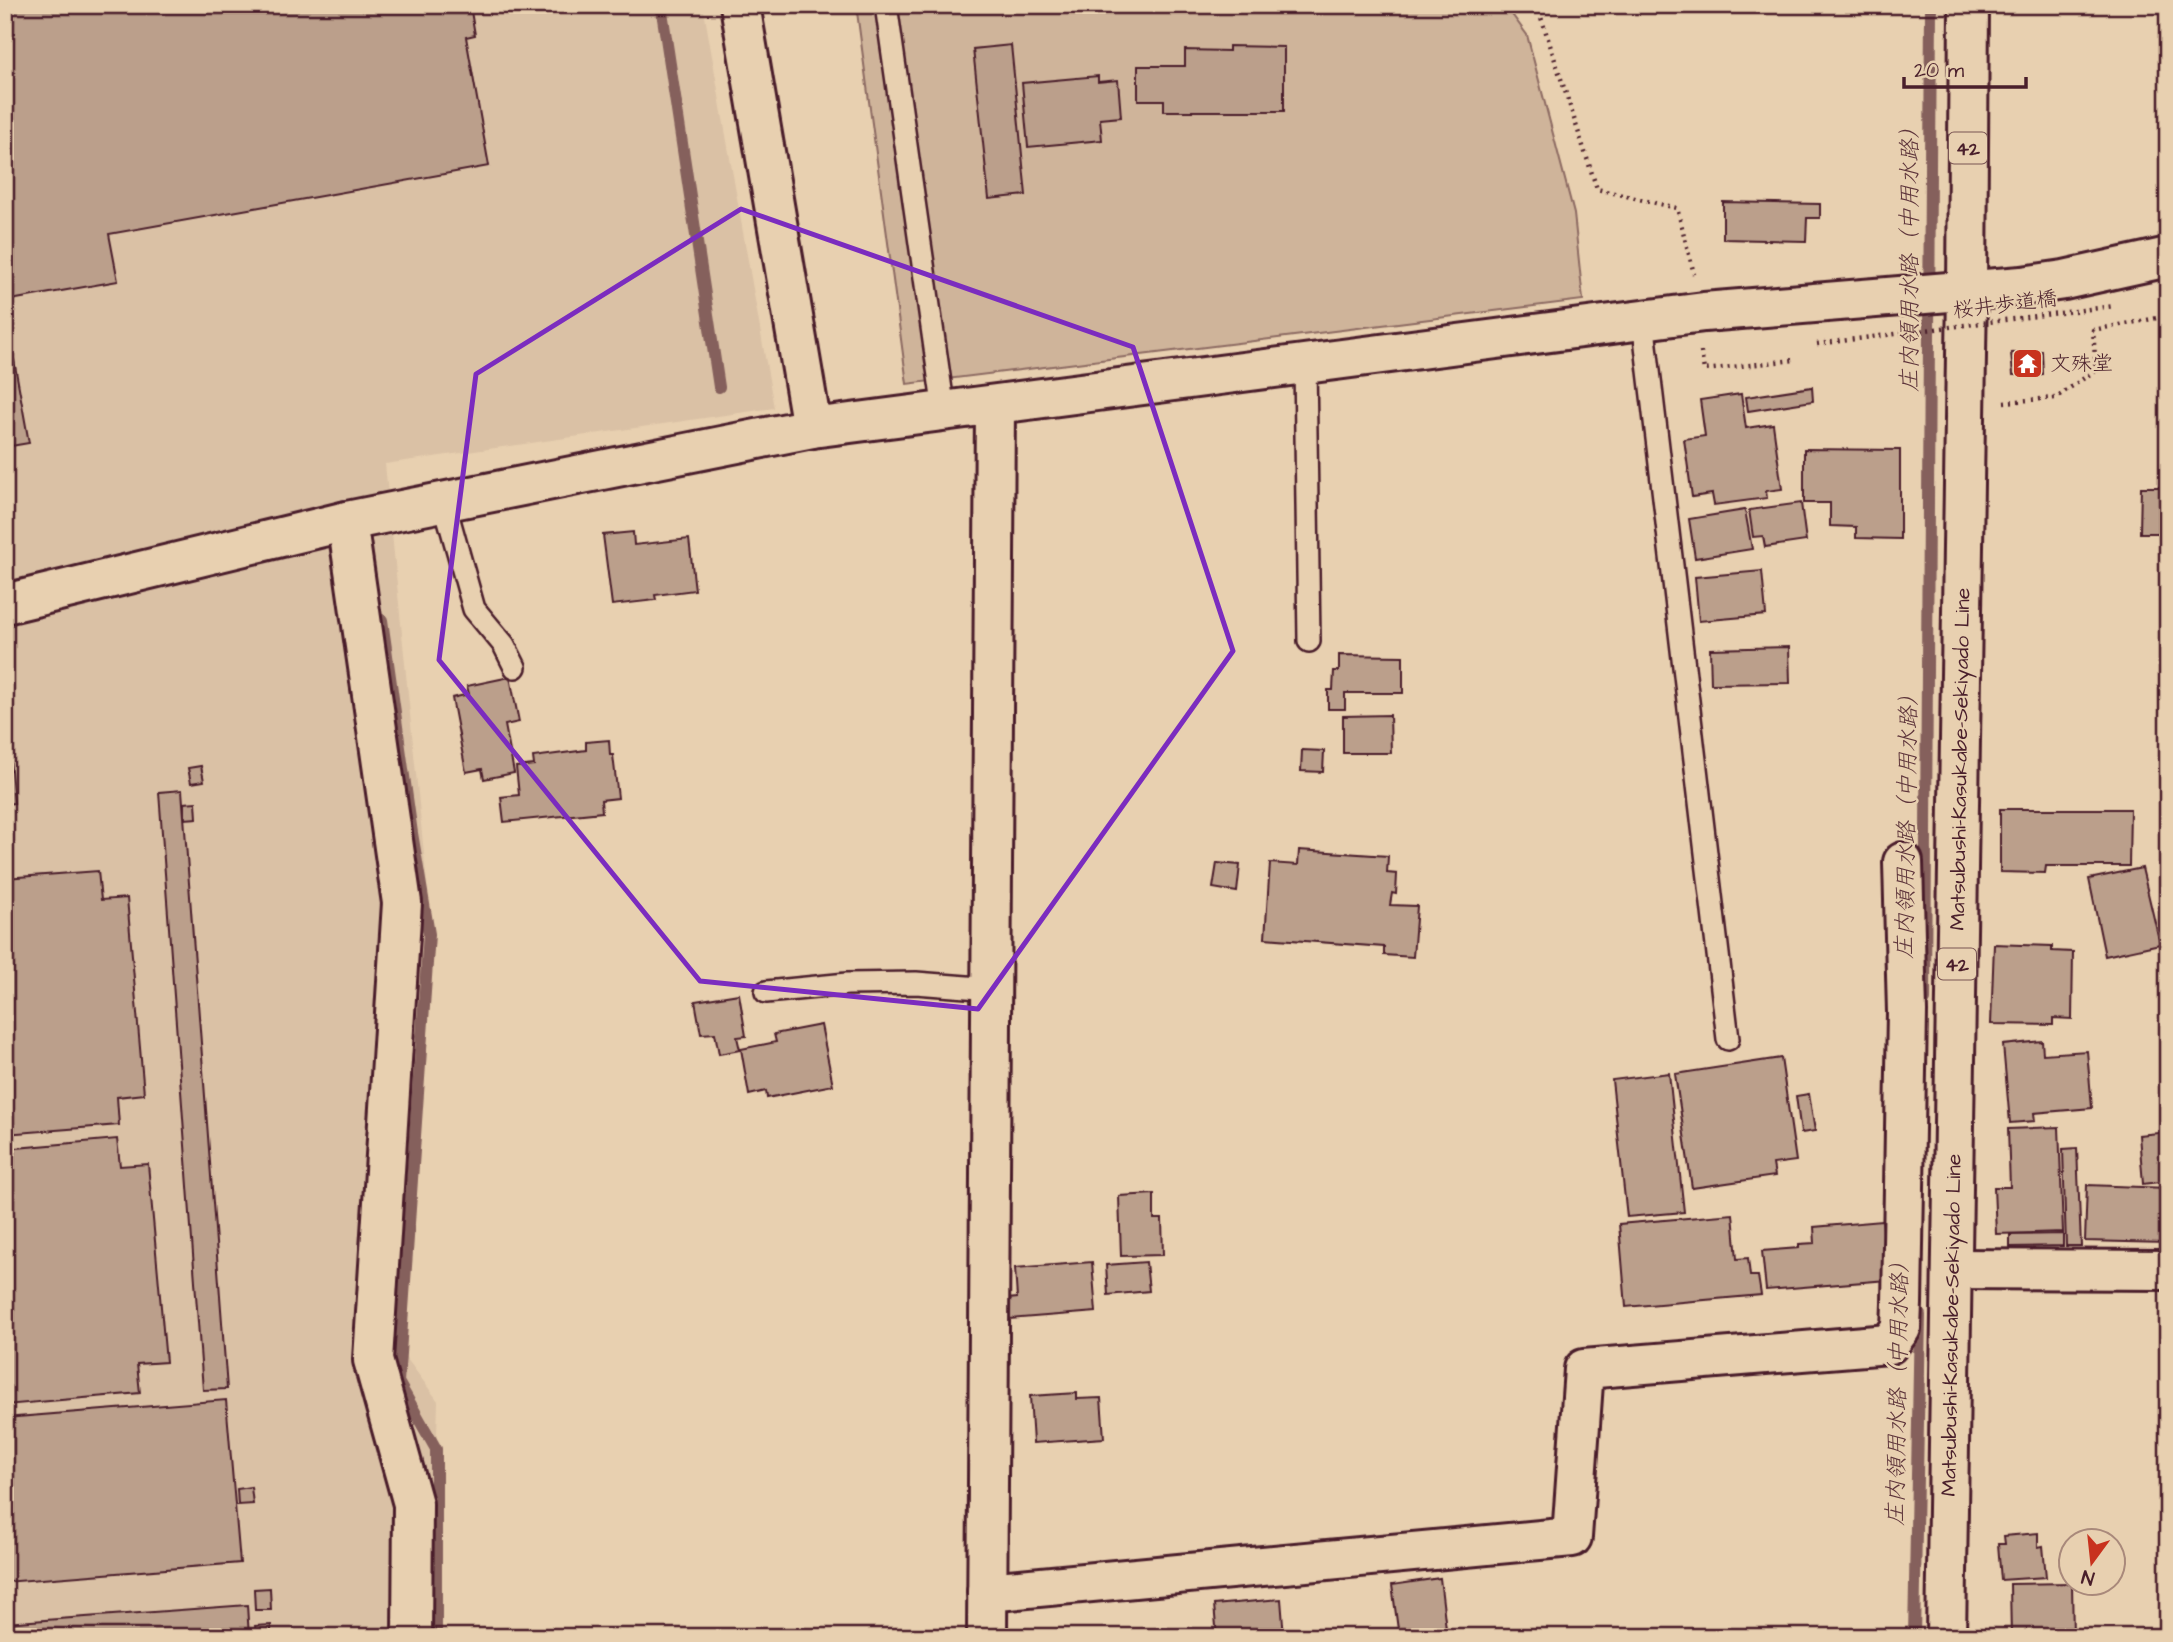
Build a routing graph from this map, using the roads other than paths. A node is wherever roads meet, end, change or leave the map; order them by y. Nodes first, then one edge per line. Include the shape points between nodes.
1 (740, 5) edge
2 (886, 5) edge
3 (1969, 5) edge
4 (2168, 257) edge
5 (1967, 291) junction
6 (1643, 320) junction
7 (1305, 365) junction
8 (995, 405) junction
9 (944, 411) junction
10 (812, 428) junction
11 (444, 502) junction
12 (347, 522) junction
13 (5, 604) edge
14 (1309, 641) dead end
15 (515, 667) dead end
16 (1903, 862) dead end
17 (992, 989) junction
18 (766, 992) dead end
19 (1728, 1039) dead end
20 (1953, 1201) junction
21 (1904, 1202) junction
22 (1952, 1269) junction
23 (2168, 1270) edge
24 (987, 1592) junction
25 (412, 1637) edge
26 (987, 1637) edge
27 (1946, 1637) edge

1 - 10 street
2 - 9 lane
3 - 5 street, Matsubushi-Kasukabe-Sekiyado Line / 42
4 - 5 street via 2064,280
5 - 6 street
5 - 20 street, Matsubushi-Kasukabe-Sekiyado Line / 42
6 - 7 street
6 - 19 lane
7 - 8 street
7 - 14 lane
8 - 9 street
8 - 17 street
9 - 10 street
10 - 11 street
11 - 12 street
11 - 15 lane via 474,609
12 - 13 street
12 - 25 street via 402,903 373,1360 413,1504
16 - 21 street via 1907,1012
17 - 18 lane via 916,983
17 - 24 street
20 - 21 street
20 - 22 street, Matsubushi-Kasukabe-Sekiyado Line / 42
21 - 24 street via 1901,1328 1889,1345 1584,1369 1572,1537
22 - 23 street
22 - 27 street, Matsubushi-Kasukabe-Sekiyado Line / 42
24 - 26 street

